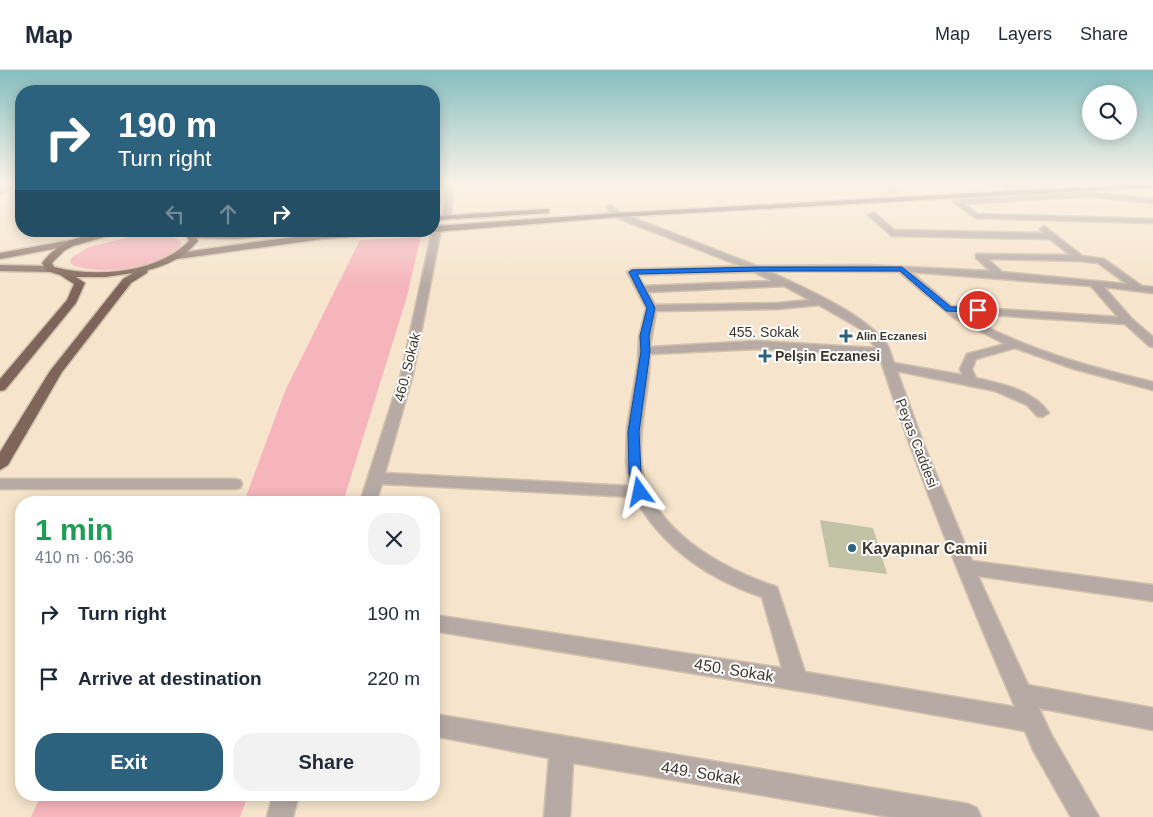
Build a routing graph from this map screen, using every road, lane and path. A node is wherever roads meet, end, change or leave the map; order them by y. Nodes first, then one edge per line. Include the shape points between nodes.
1 (462, 217) edge
2 (535, 217) edge
3 (627, 217) edge
4 (874, 217) edge
5 (998, 217) edge
6 (447, 218) joint
7 (1028, 218) junction
8 (1151, 222) edge
9 (440, 223) edge
10 (440, 226) edge
11 (968, 234) junction
12 (1052, 236) junction
13 (89, 237) edge
14 (97, 237) edge
15 (190, 237) edge
16 (315, 237) edge
17 (433, 237) edge
18 (77, 242) junction
19 (0, 256) edge
20 (177, 256) junction
21 (1003, 257) junction
22 (1079, 258) junction
23 (157, 264) junction
24 (0, 268) edge
25 (50, 268) junction
26 (756, 269) junction
27 (902, 269) junction
28 (62, 273) junction
29 (1000, 275) junction
30 (786, 283) junction
31 (1094, 283) junction
32 (1140, 289) junction
33 (641, 290) junction
34 (1153, 290) edge
35 (821, 302) junction
36 (651, 308) junction
37 (949, 309) junction
38 (1128, 321) junction
39 (1016, 343) junction
40 (1153, 343) edge
41 (645, 351) junction
42 (886, 359) junction
43 (971, 382) junction
44 (0, 386) edge
45 (1153, 386) edge
46 (1042, 413) dead end
47 (0, 465) edge
48 (374, 478) junction
49 (0, 484) edge
50 (234, 484) dead end
51 (640, 492) junction
52 (370, 496) edge
53 (966, 567) junction
54 (1153, 593) edge
55 (440, 624) edge
56 (796, 680) junction
57 (1021, 694) junction
58 (1153, 719) edge
59 (1033, 721) junction
60 (440, 726) edge
61 (562, 750) junction
62 (284, 801) edge
63 (280, 817) edge
64 (557, 817) edge
65 (968, 817) edge
66 (1086, 817) edge

1 - 6 main road
2 - 10 main road
3 - 26 street, Peyas Caddesi
4 - 11 street via 892,233
5 - 7 street
6 - 9 main road
7 - 8 street
7 - 12 street
11 - 12 street
11 - 21 street
12 - 22 street
13 - 18 highway
14 - 18 highway
15 - 20 highway via 194,241
16 - 20 main road
17 - 48 street, 460. Sokak via 407,374
18 - 19 main road
18 - 25 highway via 51,256 47,263
20 - 23 highway
21 - 22 street
21 - 29 street via 979,256
22 - 32 street via 1101,261
23 - 28 highway via 106,274
23 - 47 highway via 127,281 56,372
24 - 25 main road
25 - 28 highway
26 - 27 street
26 - 30 street, Peyas Caddesi
26 - 33 street via 632,272
27 - 29 street
27 - 37 street
28 - 44 highway via 80,283 72,301
29 - 31 street
30 - 33 street
30 - 35 street, Peyas Caddesi
31 - 32 street
31 - 38 street
32 - 34 street
33 - 36 street
35 - 36 street
35 - 42 street, Peyas Caddesi via 863,326 880,344
36 - 41 street via 644,336
37 - 38 street
37 - 39 street via 982,329
38 - 40 street
39 - 43 street via 970,358 966,369
39 - 45 street
41 - 42 street, 455. Sokak via 763,346
41 - 51 street via 634,432 635,473
42 - 43 street, 455. Sokak
42 - 53 street, Peyas Caddesi via 916,445
43 - 46 street, 455. Sokak via 1034,403
48 - 51 street
48 - 52 street, 460. Sokak
49 - 50 street
51 - 56 street via 658,521 676,539 706,562 747,586 770,592
53 - 54 street
53 - 57 street, Peyas Caddesi
55 - 56 street, 450. Sokak
56 - 59 street, 450. Sokak
57 - 58 street
57 - 59 street, Peyas Caddesi
59 - 66 street, Peyas Caddesi
60 - 61 street, 449. Sokak
61 - 64 street
61 - 65 street, 449. Sokak
62 - 63 street

